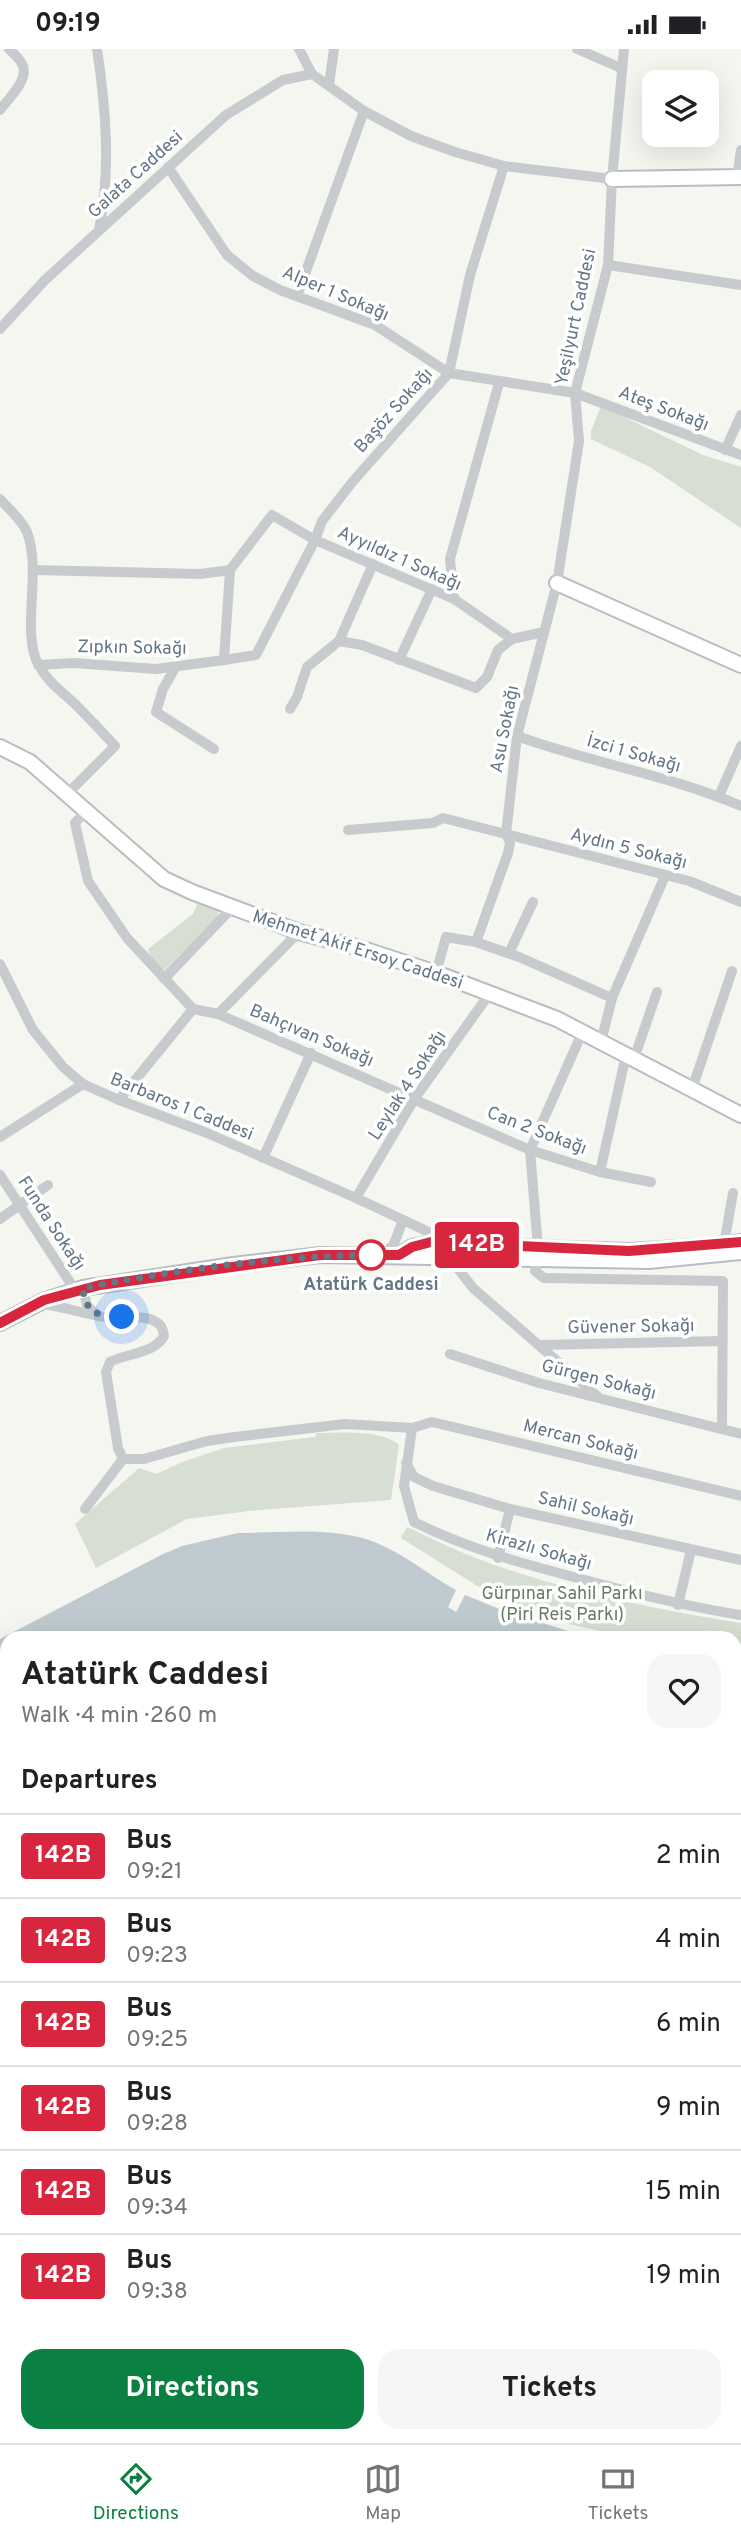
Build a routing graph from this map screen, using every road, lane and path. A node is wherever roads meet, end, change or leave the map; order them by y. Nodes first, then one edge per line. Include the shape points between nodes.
1 (9, 49) edge
2 (97, 49) edge
3 (299, 49) edge
4 (334, 49) edge
5 (577, 49) edge
6 (624, 49) edge
7 (621, 68) junction
8 (312, 74) junction
9 (330, 85) junction
10 (0, 110) edge
11 (364, 111) junction
12 (741, 150) edge
13 (503, 166) junction
14 (168, 167) junction
15 (739, 177) edge
16 (611, 179) junction
17 (99, 230) junction
18 (608, 265) junction
19 (741, 285) edge
20 (297, 296) junction
21 (0, 329) edge
22 (449, 373) junction
23 (499, 383) junction
24 (575, 393) junction
25 (741, 415) edge
26 (725, 450) junction
27 (741, 454) edge
28 (0, 499) edge
29 (314, 540) junction
30 (373, 564) junction
31 (34, 570) junction
32 (230, 571) junction
33 (557, 583) junction
34 (432, 589) junction
35 (454, 599) junction
36 (544, 632) junction
37 (512, 639) junction
38 (339, 641) junction
39 (256, 655) joint
40 (225, 660) junction
41 (398, 660) junction
42 (38, 665) junction
43 (741, 665) edge
44 (175, 668) junction
45 (290, 709) dead end
46 (517, 736) junction
47 (741, 746) edge
48 (0, 747) edge
49 (214, 749) dead end
50 (66, 795) junction
51 (719, 796) junction
52 (741, 806) edge
53 (85, 812) junction
54 (348, 830) dead end
55 (506, 834) junction
56 (665, 876) junction
57 (533, 902) dead end
58 (741, 902) edge
59 (232, 908) junction
60 (299, 932) junction
61 (476, 942) junction
62 (509, 953) junction
63 (0, 964) edge
64 (732, 971) dead end
65 (436, 973) junction
66 (164, 979) junction
67 (5, 991) edge
68 (657, 992) dead end
69 (490, 993) junction
70 (612, 998) junction
71 (193, 1009) junction
72 (218, 1014) junction
73 (583, 1033) junction
74 (601, 1042) junction
75 (311, 1053) junction
76 (630, 1057) junction
77 (83, 1083) junction
78 (692, 1089) junction
79 (415, 1098) junction
80 (119, 1100) junction
81 (741, 1115) edge
82 (0, 1137) edge
83 (530, 1150) junction
84 (263, 1158) junction
85 (600, 1172) junction
86 (0, 1175) edge
87 (651, 1182) dead end
88 (48, 1185) dead end
89 (733, 1193) dead end
90 (356, 1198) junction
91 (19, 1205) junction
92 (0, 1219) edge
93 (404, 1220) junction
94 (398, 1235) junction
95 (741, 1242) edge
96 (724, 1244) junction
97 (450, 1249) junction
98 (741, 1252) edge
99 (538, 1254) junction
100 (383, 1255) junction
101 (399, 1255) junction
102 (79, 1289) junction
103 (36, 1304) junction
104 (70, 1308) junction
105 (99, 1315) junction
106 (0, 1323) edge
107 (722, 1341) junction
108 (541, 1345) junction
109 (450, 1354) dead end
110 (598, 1398) junction
111 (412, 1428) junction
112 (722, 1428) junction
113 (741, 1434) edge
114 (124, 1459) junction
115 (406, 1463) junction
116 (425, 1484) junction
117 (741, 1496) edge
118 (411, 1506) junction
119 (85, 1509) dead end
120 (510, 1509) junction
121 (691, 1550) junction
122 (498, 1558) junction
123 (741, 1560) edge
124 (678, 1605) junction
125 (741, 1615) edge

1 - 10 street via 24,72
2 - 17 street via 106,148 106,196
3 - 8 street
4 - 9 street
5 - 7 street
6 - 7 street, Yeşilyurt Caddesi
7 - 16 street, Yeşilyurt Caddesi
8 - 9 street
8 - 14 street, Galata Caddesi via 283,80 226,115
9 - 11 street
11 - 13 street via 411,136
11 - 20 street
12 - 15 street
13 - 16 street
13 - 22 street, Başöz Sokağı via 470,275
14 - 17 street, Galata Caddesi
14 - 20 street, Alper 1 Sokağı via 227,255 253,276
15 - 16 street
16 - 18 street, Yeşilyurt Caddesi
17 - 21 street, Galata Caddesi
18 - 19 street
18 - 24 street, Yeşilyurt Caddesi
20 - 22 street, Alper 1 Sokağı via 376,324
22 - 23 street, Alper 1 Sokağı
22 - 29 street, Başöz Sokağı via 354,480 322,521
23 - 24 street, Alper 1 Sokağı
23 - 35 street via 450,559
24 - 26 street, Ateş Sokağı
24 - 33 street, Yeşilyurt Caddesi via 579,441
25 - 26 street
26 - 27 street, Ateş Sokağı
28 - 31 street via 26,531
29 - 30 street, Ayyıldız 1 Sokağı
29 - 32 street, Ayyıldız 1 Sokağı via 272,515
29 - 39 street, Başöz Sokağı
30 - 34 street, Ayyıldız 1 Sokağı
30 - 38 street
31 - 32 street
31 - 42 street via 32,628
32 - 40 street
33 - 36 street, Yeşilyurt Caddesi
33 - 43 street
34 - 35 street, Ayyıldız 1 Sokağı
34 - 41 street
35 - 37 street, Ayyıldız 1 Sokağı
36 - 37 street
36 - 46 street, Asu Sokağı
37 - 41 street via 498,650 487,677 476,688
38 - 41 street
38 - 45 street via 307,667
39 - 40 street, Zıpkın Sokağı
40 - 44 street, Zıpkın Sokağı
42 - 44 street, Zıpkın Sokağı
42 - 50 street via 115,746
44 - 49 street via 156,712
46 - 51 street, İzci 1 Sokağı
46 - 55 street, Asu Sokağı
47 - 51 street
48 - 50 street, Mehmet Akif Ersoy Caddesi via 30,762
50 - 53 street, Mehmet Akif Ersoy Caddesi
51 - 52 street, İzci 1 Sokağı
53 - 59 street, Mehmet Akif Ersoy Caddesi via 164,879
53 - 66 street via 75,824 88,881 127,938
54 - 55 street, Aydın 5 Sokağı via 433,823 443,818
55 - 56 street, Aydın 5 Sokağı
55 - 61 street, Asu Sokağı via 508,853
56 - 58 street, Aydın 5 Sokağı
56 - 70 street
57 - 62 street
59 - 60 street, Mehmet Akif Ersoy Caddesi
59 - 66 street
60 - 65 street, Mehmet Akif Ersoy Caddesi
60 - 72 street
61 - 62 street
61 - 65 street via 446,937
62 - 70 street
63 - 67 street, Barbaros 1 Caddesi
64 - 78 street
65 - 69 street, Mehmet Akif Ersoy Caddesi
66 - 71 street
67 - 77 street, Barbaros 1 Caddesi via 63,1067
68 - 76 street
69 - 73 street, Mehmet Akif Ersoy Caddesi
69 - 79 street, Leylak 4 Sokağı
70 - 74 street
71 - 72 street, Bahçıvan Sokağı
71 - 80 street
72 - 75 street, Bahçıvan Sokağı
73 - 74 street, Mehmet Akif Ersoy Caddesi
73 - 83 street
74 - 76 street, Mehmet Akif Ersoy Caddesi
75 - 79 street, Bahçıvan Sokağı
75 - 84 street
76 - 78 street, Mehmet Akif Ersoy Caddesi
76 - 85 street
77 - 80 street, Barbaros 1 Caddesi
77 - 82 street
78 - 81 street, Mehmet Akif Ersoy Caddesi
79 - 83 street, Can 2 Sokağı
79 - 90 street, Leylak 4 Sokağı
80 - 84 street, Barbaros 1 Caddesi
83 - 85 street, Can 2 Sokağı
83 - 99 street
84 - 90 street, Barbaros 1 Caddesi
85 - 87 street, Can 2 Sokağı
86 - 91 street, Funda Sokağı
88 - 91 street
89 - 96 street
90 - 93 street, Barbaros 1 Caddesi
91 - 92 street
91 - 102 street, Funda Sokağı
93 - 94 street
93 - 97 street, Barbaros 1 Caddesi
94 - 100 street
94 - 101 street
95 - 96 street
96 - 99 street
97 - 99 street
97 - 101 street via 413,1257
97 - 108 street via 473,1288
98 - 99 street via 649,1261
99 - 107 street via 536,1271 544,1278 723,1281
100 - 101 street
100 - 102 street via 320,1255
102 - 103 street
102 - 104 street via 69,1299
102 - 105 street, Funda Sokağı via 87,1306
103 - 104 street
103 - 106 street
104 - 105 street
105 - 114 street via 150,1319 158,1322 164,1336 153,1347 110,1362 106,1373 118,1448
107 - 108 street, Güvener Sokağı
107 - 112 street
108 - 110 street
109 - 110 street, Gürgen Sokağı
110 - 112 street, Gürgen Sokağı
111 - 114 street, Mercan Sokağı via 345,1424 207,1441 144,1459
111 - 115 street
111 - 117 street, Mercan Sokağı via 432,1422
112 - 113 street, Gürgen Sokağı
114 - 119 street
115 - 116 street
115 - 118 street via 404,1486
116 - 118 street via 416,1491
116 - 120 street, Sahil Sokağı
118 - 122 street, Kirazlı Sokağı via 414,1522
120 - 121 street, Sahil Sokağı
120 - 122 street
121 - 123 street, Sahil Sokağı
121 - 124 street
122 - 124 street, Kirazlı Sokağı
124 - 125 street, Kirazlı Sokağı

